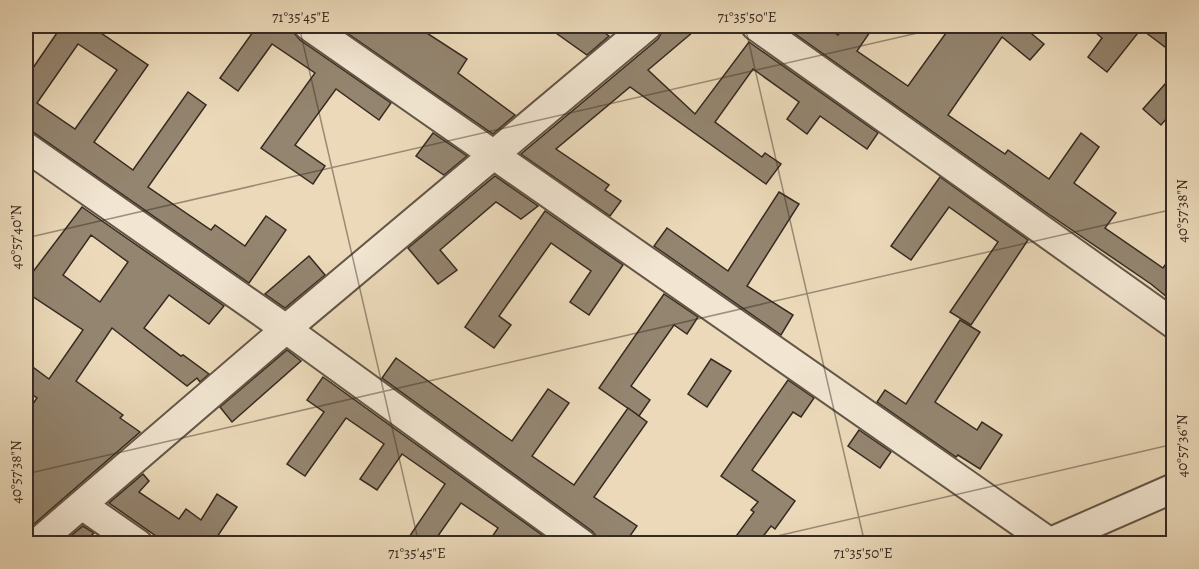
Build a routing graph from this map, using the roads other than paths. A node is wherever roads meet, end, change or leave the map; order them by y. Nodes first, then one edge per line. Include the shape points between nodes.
1 (309, 26) edge
2 (647, 26) edge
3 (756, 26) edge
4 (26, 147) edge
5 (493, 156) junction
6 (1173, 324) edge
7 (286, 329) junction
8 (1173, 488) edge
9 (82, 505) junction
10 (36, 543) edge
11 (138, 543) edge
12 (582, 543) edge
13 (1048, 543) edge

1 - 5 street
2 - 5 street
3 - 6 street
4 - 7 street
5 - 7 street
5 - 13 street
7 - 9 street
7 - 12 street
8 - 13 street
9 - 10 street
9 - 11 street

